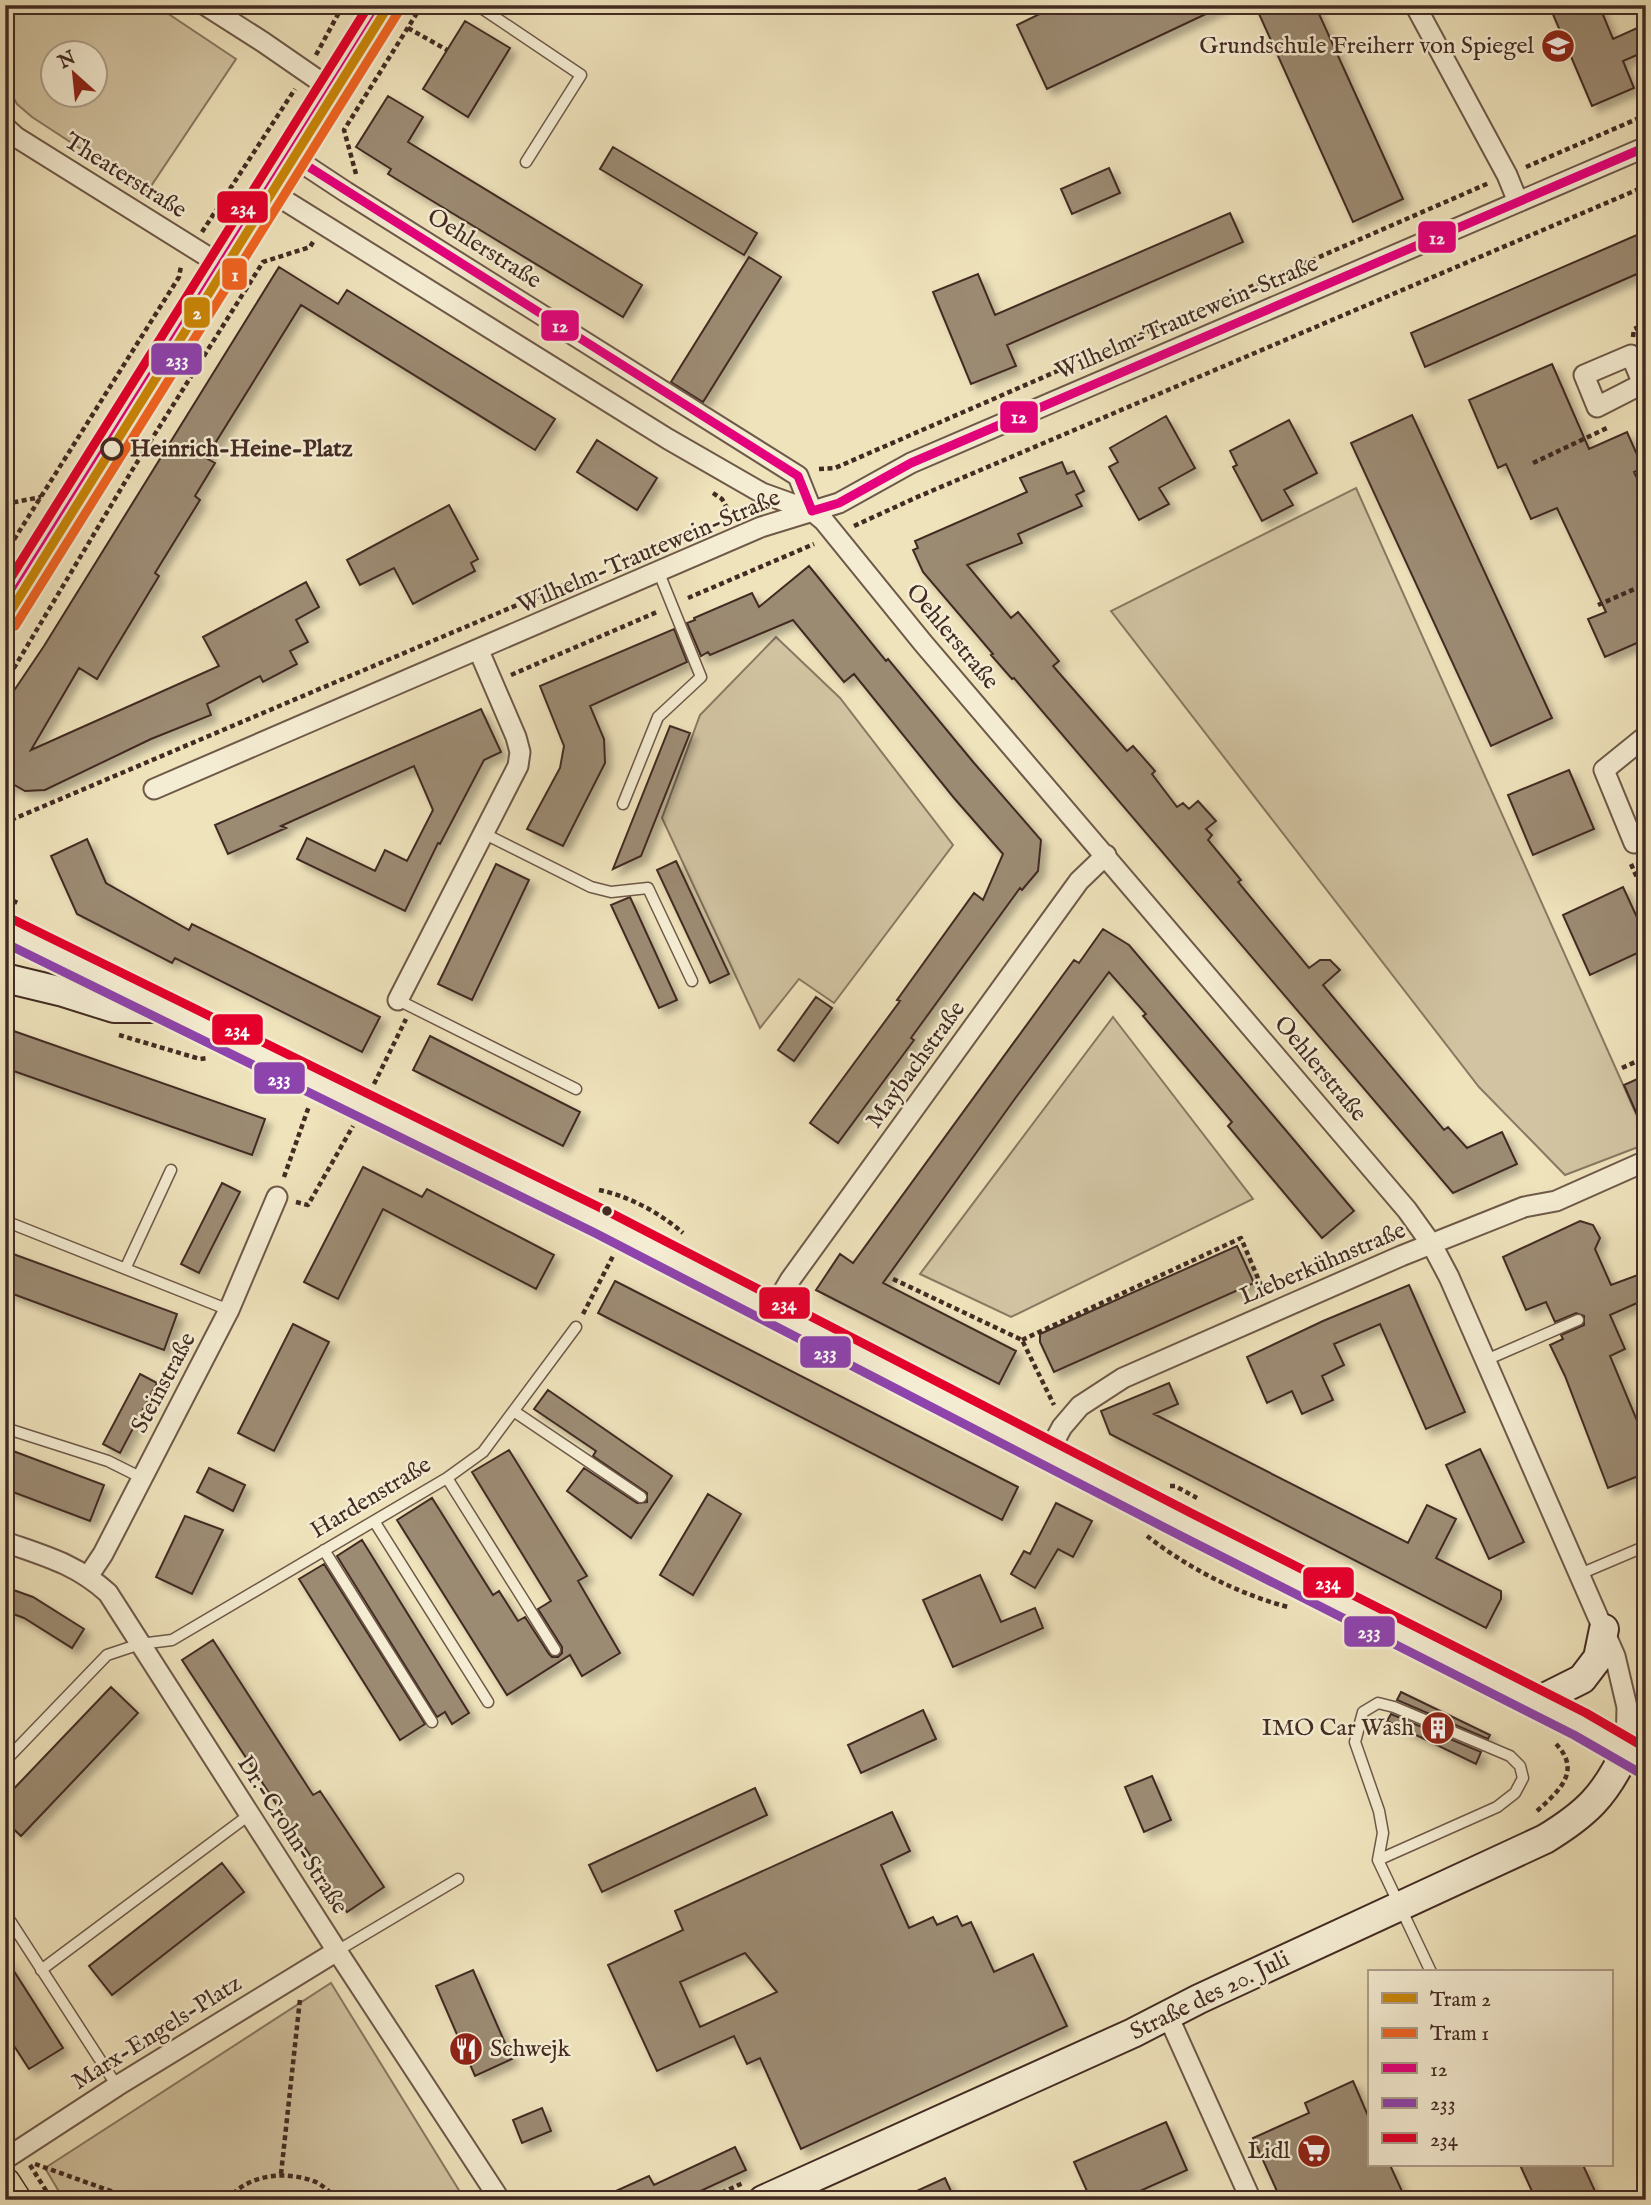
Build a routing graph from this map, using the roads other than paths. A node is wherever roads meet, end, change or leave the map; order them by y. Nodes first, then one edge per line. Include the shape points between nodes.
1 (205, 5) edge
2 (384, 5) edge
3 (477, 5) edge
4 (1415, 5) edge
5 (331, 89) junction
6 (5, 127) edge
7 (1646, 147) edge
8 (290, 155) junction
9 (526, 162) dead end
10 (268, 190) junction
11 (1518, 202) junction
12 (221, 265) junction
13 (812, 511) junction
14 (659, 572) junction
15 (5, 610) edge
16 (479, 651) junction
17 (1646, 736) edge
18 (154, 789) dead end
19 (623, 804) dead end
20 (485, 834) junction
21 (1634, 843) road end
22 (1106, 855) junction
23 (5, 929) edge
24 (5, 978) edge
25 (692, 981) dead end
26 (398, 1000) joint
27 (168, 1009) junction
28 (576, 1089) dead end
29 (1646, 1161) edge
30 (171, 1170) dead end
31 (277, 1197) road end
32 (5, 1221) edge
33 (1432, 1245) junction
34 (126, 1267) junction
35 (229, 1310) junction
36 (773, 1310) junction
37 (1578, 1320) dead end
38 (576, 1327) road end
39 (1486, 1360) junction
40 (514, 1412) junction
41 (5, 1428) edge
42 (1048, 1453) junction
43 (142, 1478) junction
44 (447, 1478) junction
45 (641, 1497) dead end
46 (373, 1521) junction
47 (5, 1542) edge
48 (1646, 1546) edge
49 (324, 1550) junction
50 (1580, 1574) junction
51 (89, 1576) junction
52 (1604, 1629) junction
53 (141, 1644) junction
54 (555, 1650) dead end
55 (488, 1702) dead end
56 (1536, 1702) junction
57 (432, 1722) dead end
58 (1636, 1757) edge
59 (5, 1761) edge
60 (249, 1815) junction
61 (1378, 1860) junction
62 (458, 1879) dead end
63 (1399, 1907) junction
64 (5, 1913) edge
65 (337, 1951) junction
66 (41, 1970) junction
67 (1431, 1970) edge
68 (1168, 2015) junction
69 (117, 2086) junction
70 (5, 2159) edge
71 (5, 2183) edge
72 (16, 2200) edge
73 (500, 2200) edge
74 (763, 2200) edge
75 (1251, 2200) edge

1 - 5 street
2 - 5 main road
3 - 9 lane via 581,75
4 - 11 street
5 - 8 main road
6 - 12 street, Theaterstraße
7 - 11 street, Wilhelm-Trautewein-Straße
8 - 10 main road
8 - 13 street, Oehlerstraße via 798,476
10 - 12 main road
10 - 13 street, Oehlerstraße via 667,439 762,493
11 - 13 street, Wilhelm-Trautewein-Straße via 911,463 839,503
12 - 15 main road
13 - 14 street, Wilhelm-Trautewein-Straße via 761,527
13 - 22 street, Oehlerstraße via 837,534 923,643
14 - 16 street, Wilhelm-Trautewein-Straße
14 - 19 lane via 702,677 658,717
16 - 18 street, Wilhelm-Trautewein-Straße
16 - 20 street via 520,752 518,766
17 - 21 street via 1604,770
20 - 25 lane via 591,887 611,892 648,888
20 - 26 street
22 - 33 street, Oehlerstraße
22 - 36 street, Maybachstraße via 1079,881 790,1280
23 - 27 main road
24 - 27 main road via 114,1008
26 - 28 lane
27 - 36 main road via 308,1096 601,1222
29 - 33 street, Lieberkühnstraße via 1556,1201 1524,1207
30 - 34 lane
31 - 35 street, Steinstraße
32 - 34 lane, Steinstraße
33 - 39 street, Oehlerstraße
33 - 42 street, Lieberkühnstraße via 1123,1378 1080,1406
34 - 35 lane, Steinstraße
35 - 43 street, Steinstraße
36 - 42 main road
37 - 39 lane
38 - 40 lane, Hardenstraße
39 - 50 street, Oehlerstraße
40 - 44 lane, Hardenstraße via 483,1452
40 - 45 lane
41 - 43 lane via 108,1461
42 - 56 main road
43 - 51 street, Steinstraße
44 - 46 lane, Hardenstraße
44 - 54 lane
46 - 49 lane, Hardenstraße
46 - 55 lane
47 - 51 street, Dr.-Crohn-Straße
48 - 50 lane
49 - 53 lane, Hardenstraße via 172,1640
49 - 57 lane
50 - 52 street, Oehlerstraße
51 - 53 street, Dr.-Crohn-Straße via 108,1593
52 - 56 main road via 1598,1658 1582,1679
52 - 58 street, Oehlerstraße via 1615,1657
53 - 59 lane, Hardenstraße via 107,1655
53 - 60 street, Dr.-Crohn-Straße
56 - 58 main road
58 - 63 main road, Straße des 20. Juli via 1569,1824
60 - 65 street, Dr.-Crohn-Straße
60 - 66 lane
61 - 61 lane via 1497,1807 1515,1793 1523,1778 1520,1766 1510,1756 1394,1707 1378,1703 1363,1712 1355,1742 1379,1811 1383,1833
61 - 63 lane
62 - 65 lane
63 - 67 lane
63 - 68 main road, Straße des 20. Juli
64 - 66 lane
65 - 69 street, Marx-Engels-Platz
65 - 73 street, Dr.-Crohn-Straße
66 - 69 lane
68 - 74 main road, Straße des 20. Juli
68 - 75 street
69 - 70 street, Marx-Engels-Platz
71 - 72 main road

